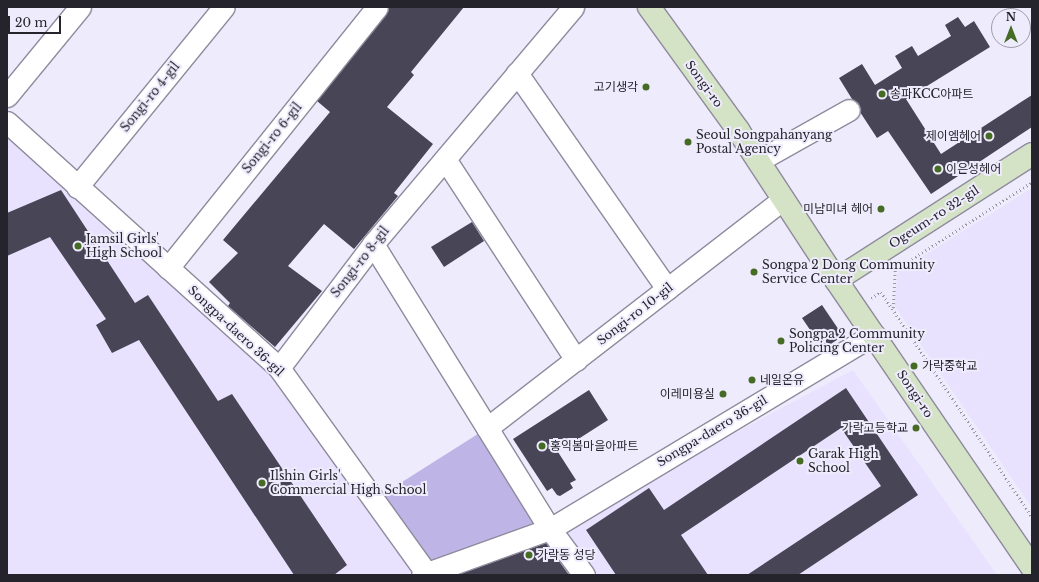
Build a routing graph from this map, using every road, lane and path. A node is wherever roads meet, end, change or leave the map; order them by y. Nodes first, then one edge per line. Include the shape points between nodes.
1 (80, 7) edge
2 (224, 7) edge
3 (377, 7) edge
4 (573, 7) edge
5 (648, 7) edge
6 (518, 73) junction
7 (7, 96) edge
8 (849, 110) dead end
9 (7, 122) edge
10 (1032, 154) edge
11 (444, 159) junction
12 (758, 161) junction
13 (1032, 182) edge
14 (77, 186) junction
15 (783, 199) junction
16 (372, 244) junction
17 (168, 268) junction
18 (836, 280) junction
19 (667, 289) junction
20 (882, 292) dead end
21 (874, 334) junction
22 (576, 360) junction
23 (279, 368) junction
24 (487, 428) junction
25 (1032, 515) edge
26 (550, 529) junction
27 (1032, 567) edge
28 (426, 574) edge
29 (584, 575) edge

1 - 7 street
2 - 14 street, Songi-ro 4-gil
3 - 17 street, Songi-ro 6-gil
4 - 6 street, Songi-ro 8-gil
5 - 12 street, Songi-ro
6 - 11 street, Songi-ro 8-gil
6 - 19 street
8 - 12 street
9 - 14 street, Songpa-daero 36-gil
10 - 18 street, Ogeum-ro 32-gil
11 - 16 street, Songi-ro 8-gil
11 - 22 street
12 - 15 street, Songi-ro
13 - 25 path via 895,270 892,306
14 - 17 street, Songpa-daero 36-gil
15 - 18 street, Songi-ro
15 - 19 street, Songi-ro 10-gil
16 - 23 street, Songi-ro 8-gil
16 - 24 street
17 - 23 street, Songpa-daero 36-gil
18 - 21 street, Songi-ro
19 - 22 street, Songi-ro 10-gil
20 - 25 path
21 - 26 street, Songpa-daero 36-gil
21 - 27 street, Songi-ro
22 - 24 street, Songi-ro 10-gil
23 - 28 street, Songpa-daero 36-gil
24 - 26 street
26 - 28 street, Songpa-daero 36-gil
26 - 29 street

